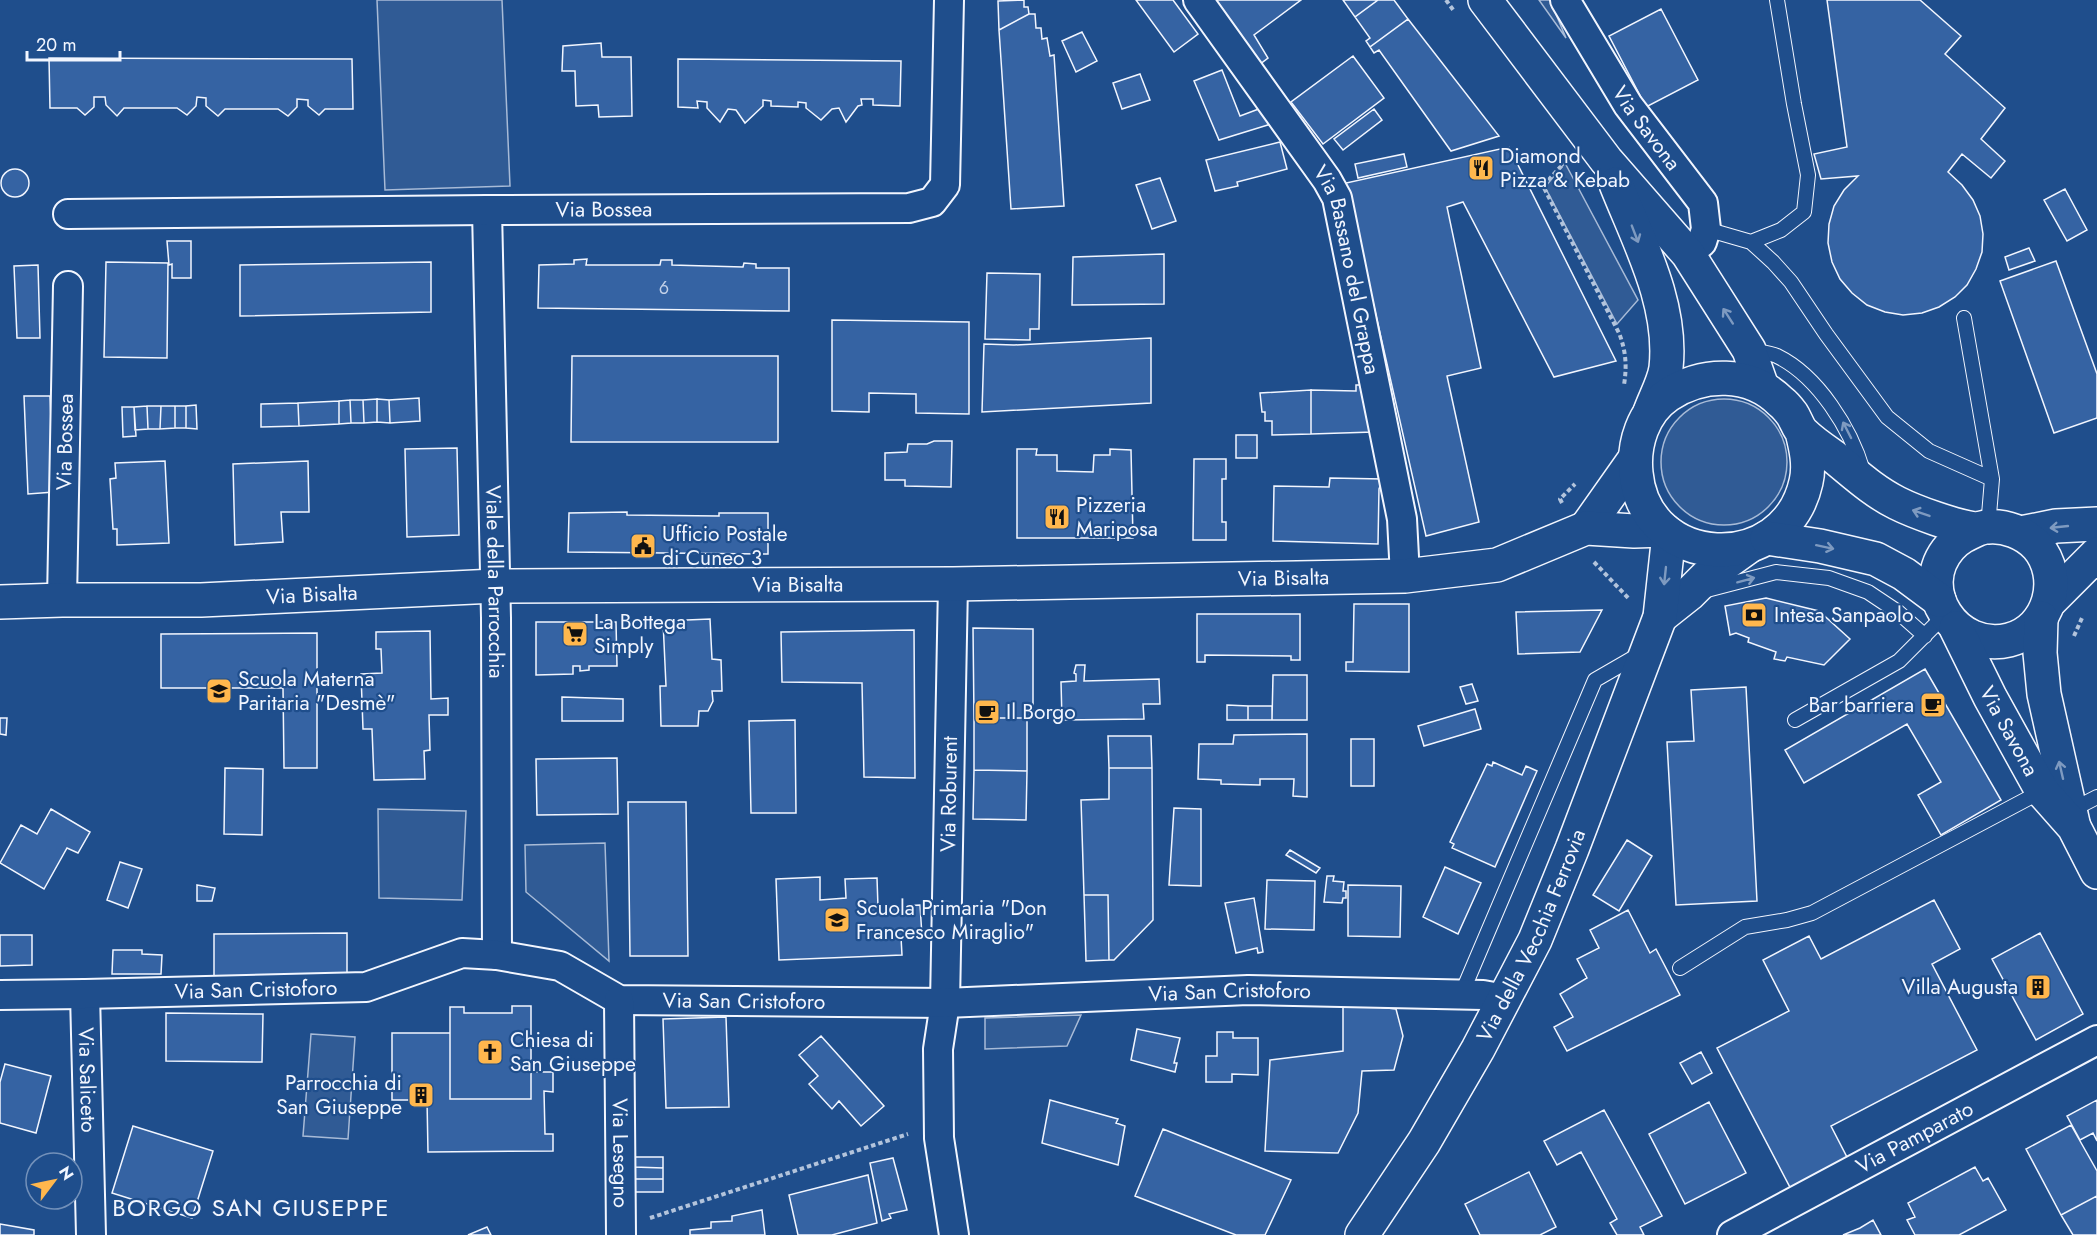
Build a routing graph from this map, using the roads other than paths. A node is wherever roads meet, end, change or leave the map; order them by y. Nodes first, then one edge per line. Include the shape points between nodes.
1 (949, 0) edge
2 (1197, 0) edge
3 (1485, 0) edge
4 (1565, 0) edge
5 (1777, 0) edge
6 (1606, 160) junction
7 (487, 210) junction
8 (68, 214) dead end
9 (1697, 241) junction
10 (1751, 242) junction
11 (68, 286) dead end
12 (1964, 318) dead end
13 (1749, 350) junction
14 (1762, 387) junction
15 (1649, 416) junction
16 (1802, 432) junction
17 (1634, 460) junction
18 (1992, 479) junction
19 (1866, 485) junction
20 (2097, 524) edge
21 (1586, 528) junction
22 (1983, 528) junction
23 (1667, 532) junction
24 (2021, 533) junction
25 (1758, 543) junction
26 (2097, 554) edge
27 (1405, 576) junction
28 (953, 584) junction
29 (495, 586) junction
30 (1689, 594) junction
31 (62, 600) junction
32 (0, 602) edge
33 (2045, 610) junction
34 (1660, 617) junction
35 (1941, 620) junction
36 (1649, 648) junction
37 (1795, 720) dead end
38 (2042, 790) junction
39 (2080, 812) edge
40 (2097, 872) edge
41 (497, 955) junction
42 (1680, 968) dead end
43 (85, 994) junction
44 (0, 995) edge
45 (1461, 995) junction
46 (1505, 999) junction
47 (619, 1000) junction
48 (945, 1003) junction
49 (2097, 1040) edge
50 (621, 1231) edge
51 (91, 1235) edge
52 (954, 1235) edge
53 (1362, 1235) edge
54 (1732, 1235) edge

1 - 7 street, Via Bossea via 945,184 932,202 909,208
2 - 27 street, Via Bassano del Grappa via 1337,198 1402,519
3 - 6 street, Via Savona
4 - 9 street, Via Savona via 1628,105 1703,203
5 - 10 lane via 1808,175 1804,212 1782,230
6 - 9 street, Via Savona
6 -> 15 street, Via Savona via 1658,292 1666,324 1666,370
7 - 8 street, Via Bossea
7 - 29 street, Viale della Parrocchia
9 - 10 lane
13 -> 9 street, Via Savona
10 - 18 lane via 1791,282 1887,417 1929,451
11 - 31 street, Via Bossea
12 - 18 lane
13 - 14 street, Via Savona
19 -> 13 lane via 1857,450 1839,416 1801,371 1775,355
14 - 15 street via 1738,379 1713,377 1696,381 1666,397
14 - 16 street via 1779,399
15 - 17 street via 1641,429
16 - 19 street
16 - 25 street via 1808,456 1807,480 1799,503 1786,523
17 - 21 street
17 - 23 street via 1637,486 1647,510
18 - 22 lane
22 -> 19 street via 1908,509
20 -> 24 street
21 - 23 street, Via Bisalta
21 - 27 street, Via Bisalta via 1497,565
22 - 24 street via 2005,527
22 - 35 street via 1961,537 1940,564 1936,582
23 - 25 street via 1707,550 1723,551
23 -> 34 street, Via della Vecchia Ferrovia
24 - 33 street via 2048,562 2052,582
25 - 30 street via 1706,577
25 -> 35 street, Via Savona via 1820,546 1876,559 1904,574
26 - 33 street
27 - 28 street, Via Bisalta
28 - 29 street, Via Bisalta
28 - 48 street, Via Roburent
29 - 31 street, Via Bisalta via 201,600
29 - 41 street, Viale della Parrocchia
30 - 34 street
30 -> 35 lane via 1776,572 1829,578 1868,592 1898,612
31 - 32 street, Via Bisalta
33 - 35 street via 2027,632 2010,640 1991,642 1972,638
39 -> 33 street, Via Savona via 2044,694 2040,653
34 - 36 street, Via della Vecchia Ferrovia
35 - 37 lane via 1899,661
35 - 38 street, Via Savona
36 - 45 lane via 1595,680
36 - 46 street, Via della Vecchia Ferrovia via 1564,869
38 - 39 street, Via Savona
38 - 42 lane via 1812,913 1745,927
39 - 40 street, Via Savona
41 - 43 street, Via San Cristoforo via 462,953 366,987
41 - 47 street, Via San Cristoforo via 560,966
43 - 44 street, Via San Cristoforo
43 - 51 street, Via Saliceto
45 - 46 street, Via San Cristoforo
45 - 48 street, Via San Cristoforo via 1248,990
46 - 53 street, Via della Vecchia Ferrovia via 1424,1142
47 - 48 street, Via San Cristoforo
47 - 50 street, Via Lesegno
48 - 52 street, Via Roburent via 938,1049 939,1138
49 - 54 street, Via Pamparato

